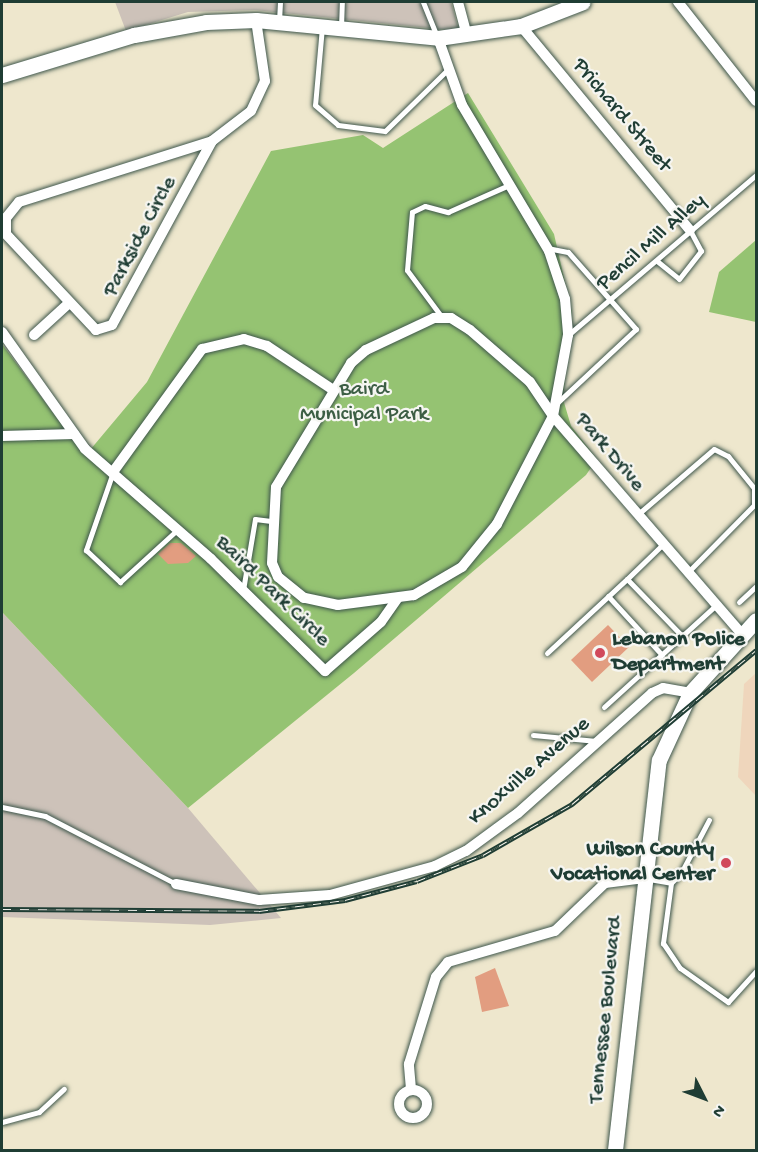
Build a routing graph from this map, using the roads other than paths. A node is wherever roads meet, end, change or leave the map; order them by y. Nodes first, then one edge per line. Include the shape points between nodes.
1 (280, 2) edge
2 (342, 2) edge
3 (423, 2) edge
4 (458, 2) edge
5 (583, 2) edge
6 (678, 2) edge
7 (256, 21) junction
8 (279, 22) junction
9 (322, 26) junction
10 (521, 26) junction
11 (341, 27) junction
12 (467, 35) junction
13 (438, 38) junction
14 (449, 68) junction
15 (2, 75) edge
16 (756, 100) edge
17 (212, 141) junction
18 (756, 175) edge
19 (509, 185) junction
20 (690, 231) junction
21 (547, 248) junction
22 (657, 261) junction
23 (611, 300) junction
24 (68, 304) junction
25 (442, 318) junction
26 (2, 332) edge
27 (34, 335) dead end
28 (568, 335) junction
29 (332, 389) junction
30 (554, 410) junction
31 (74, 434) junction
32 (2, 436) edge
33 (113, 472) junction
34 (636, 516) junction
35 (271, 521) junction
36 (178, 530) junction
37 (662, 545) junction
38 (687, 573) junction
39 (627, 579) junction
40 (756, 586) edge
41 (243, 592) junction
42 (608, 596) junction
43 (398, 598) junction
44 (739, 602) dead end
45 (716, 605) junction
46 (756, 620) edge
47 (741, 633) junction
48 (682, 636) junction
49 (547, 653) dead end
50 (662, 655) junction
51 (690, 693) junction
52 (604, 707) dead end
53 (533, 735) dead end
54 (597, 741) junction
55 (2, 807) edge
56 (709, 820) dead end
57 (643, 878) junction
58 (671, 883) junction
59 (176, 884) joint
60 (756, 971) edge
61 (64, 1089) dead end
62 (411, 1089) dead end
63 (2, 1122) edge
64 (615, 1150) edge

1 - 8 lane
2 - 11 lane
3 - 13 lane
4 - 12 street
5 - 10 main road
6 - 16 street
7 - 8 main road
7 - 15 main road via 206,22 143,33
7 - 17 street, Parkside Circle via 265,81 260,102
8 - 9 main road
9 - 11 main road
9 - 14 lane via 315,105 338,125 385,131
10 - 12 main road
10 - 20 street, Prichard Street
11 - 13 main road
12 - 13 main road
13 - 14 street, Park Drive
14 - 19 street, Park Drive via 462,105
17 - 24 street, Parkside Circle via 121,316 96,330
17 - 24 street, Parkside Circle via 19,202 6,218 6,234
18 - 20 lane, Pencil Mill Alley
19 - 21 street, Park Drive
19 - 25 lane via 448,212 425,206 412,212 407,270
20 - 22 lane, Pencil Mill Alley
20 - 22 lane via 701,251 679,279
21 - 23 lane via 568,252
21 - 28 street, Park Drive via 565,299
22 - 23 lane, Pencil Mill Alley
23 - 28 lane, Pencil Mill Alley
23 - 30 lane via 636,329
24 - 27 street
25 - 29 street, Baird Park Circle via 366,350
25 - 30 street via 470,330 530,382
26 - 31 street, Baird Park Circle
28 - 30 street, Park Drive
29 - 33 street via 267,346 244,339 202,349
29 - 35 street, Baird Park Circle via 276,487
30 - 34 street, Park Drive
30 - 43 street, Baird Park Circle via 481,548 437,585
31 - 32 street
31 - 33 street, Baird Park Circle
33 - 36 street, Baird Park Circle
33 - 36 lane via 86,550 120,582
34 - 37 street, Park Drive
34 - 38 lane via 714,449 728,456 754,488 754,505
35 - 41 lane via 255,519
35 - 43 street, Baird Park Circle via 272,563 278,577 304,598 338,605
36 - 41 street, Baird Park Circle
37 - 38 street, Park Drive
37 - 39 lane
38 - 45 street, Park Drive
39 - 42 lane
39 - 48 lane
40 - 44 lane
41 - 43 street, Baird Park Circle via 325,672 381,622
42 - 49 lane
42 - 50 lane
45 - 47 street, Park Drive
45 - 48 lane
46 - 47 main road, Tennessee Boulevard
47 - 51 main road, Tennessee Boulevard
48 - 50 lane
50 - 52 lane
51 - 54 street, Knoxville Avenue via 663,688 652,693
51 - 57 main road, Tennessee Boulevard via 659,760
53 - 54 lane
54 - 59 street, Knoxville Avenue via 518,813 466,851 397,879 330,895 259,900
55 - 59 lane via 45,816
56 - 58 lane via 696,853
57 - 58 lane
57 - 62 street via 605,883 555,931 448,962 436,977 409,1065
57 - 64 main road, Tennessee Boulevard
58 - 60 lane via 663,943 680,968 728,1002
61 - 63 lane via 39,1112

